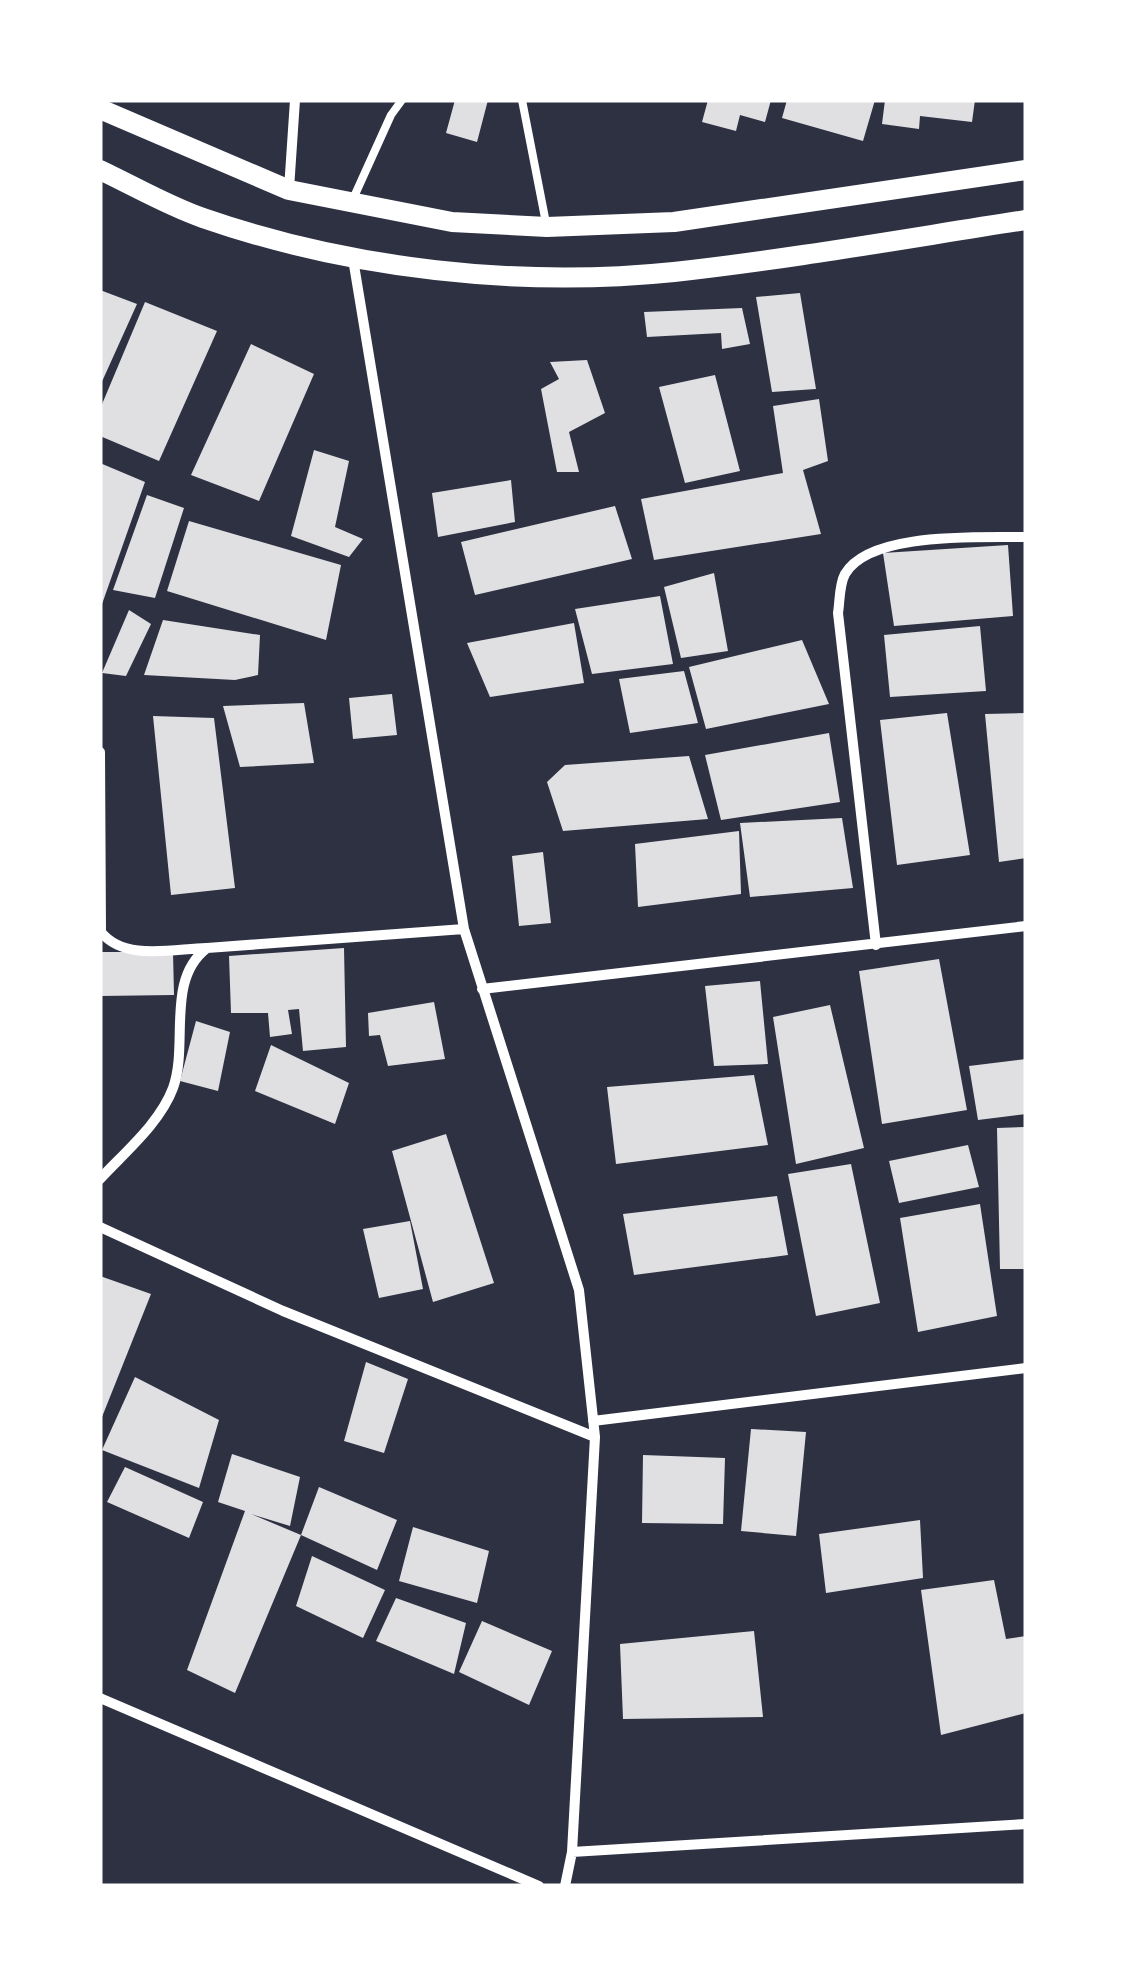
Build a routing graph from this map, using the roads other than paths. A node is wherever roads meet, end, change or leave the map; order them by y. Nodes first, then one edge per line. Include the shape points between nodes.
1 (296, 100) edge
2 (402, 100) edge
3 (522, 100) edge
4 (100, 109) edge
5 (100, 170) edge
6 (1026, 170) edge
7 (289, 190) junction
8 (350, 204) junction
9 (1026, 220) edge
10 (547, 228) junction
11 (352, 258) junction
12 (1026, 537) edge
13 (100, 752) edge
14 (1026, 926) edge
15 (464, 928) junction
16 (876, 944) junction
17 (207, 948) junction
18 (482, 989) junction
19 (100, 1179) edge
20 (100, 1227) edge
21 (1026, 1368) edge
22 (593, 1422) junction
23 (594, 1437) junction
24 (100, 1698) edge
25 (1026, 1824) edge
26 (572, 1852) junction
27 (539, 1886) edge
28 (565, 1886) edge

1 - 7 street
2 - 8 lane
3 - 10 lane
4 - 7 main road
5 - 11 main road via 202,218
6 - 10 main road via 674,222
7 - 8 main road
8 - 10 main road via 452,222
9 - 11 main road via 672,272 441,272
11 - 15 street
12 - 16 street via 902,543 858,558 843,578 838,613
13 - 17 street via 101,932 125,950
14 - 16 street
15 - 17 street
15 - 18 street
16 - 18 street
17 - 19 street via 195,958 184,986 173,1087 152,1122
18 - 22 street via 579,1290
20 - 23 street via 283,1312
21 - 22 street
22 - 23 street
23 - 26 street
24 - 27 street
25 - 26 street
26 - 28 street

